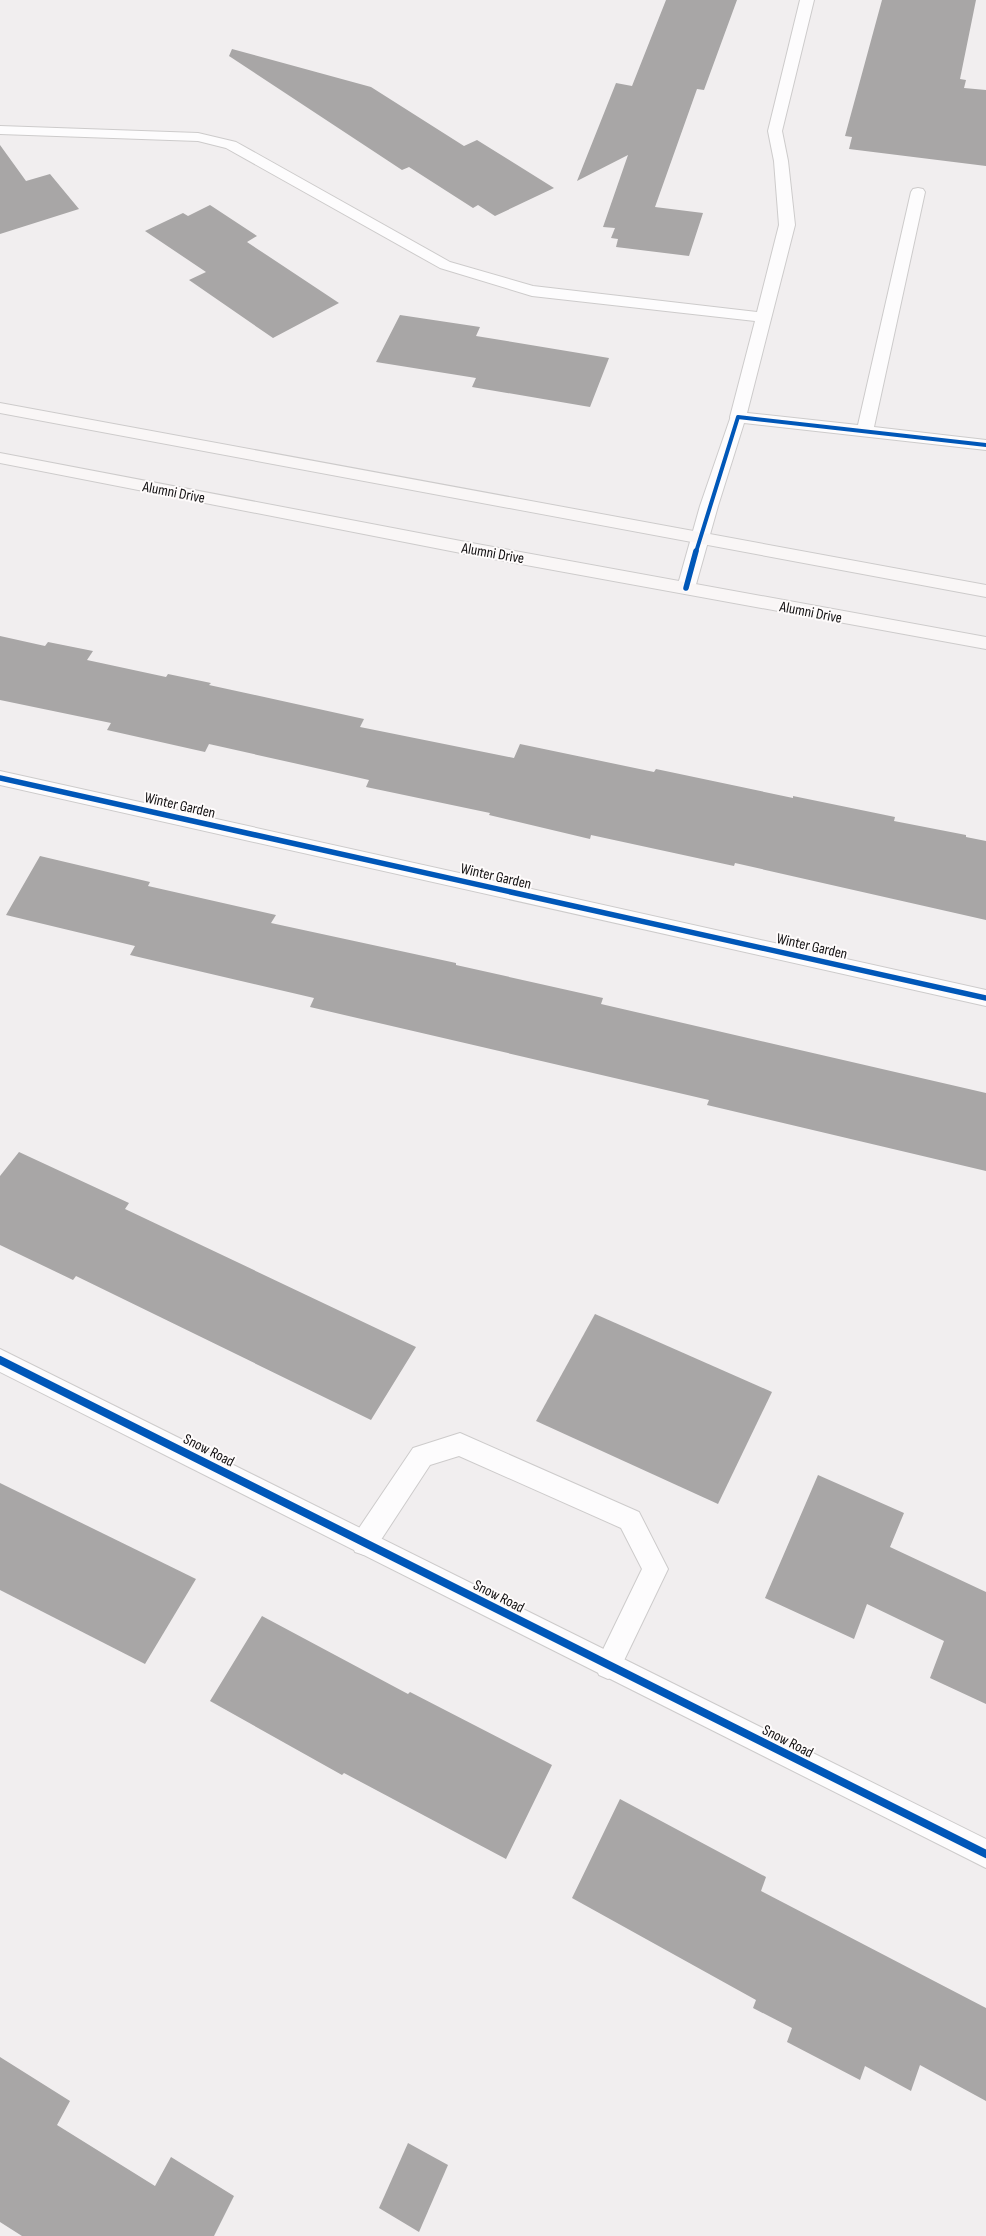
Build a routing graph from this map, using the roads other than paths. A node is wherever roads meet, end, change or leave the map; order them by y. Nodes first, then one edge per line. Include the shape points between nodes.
1 (807, 0) edge
2 (0, 130) edge
3 (918, 192) dead end
4 (763, 317) junction
5 (0, 408) edge
6 (738, 417) junction
7 (865, 432) junction
8 (986, 445) edge
9 (0, 458) edge
10 (699, 538) junction
11 (686, 588) junction
12 (986, 591) edge
13 (986, 643) edge
14 (0, 778) edge
15 (986, 998) edge
16 (0, 1360) edge
17 (364, 1543) junction
18 (608, 1666) junction
19 (986, 1854) edge

1 - 4 street via 775,130 781,161 787,225
2 - 4 street via 198,137 231,145 445,265 532,291
3 - 7 street
4 - 6 street
5 - 10 main road
6 - 7 street
6 - 10 street
7 - 8 street
9 - 11 main road, Alumni Drive
10 - 11 street
10 - 12 main road
11 - 13 main road, Alumni Drive
14 - 15 street, Winter Garden
16 - 17 street, Snow Road
17 - 18 street, Snow Road
17 - 18 street via 422,1456 460,1444 630,1520 655,1569
18 - 19 street, Snow Road

